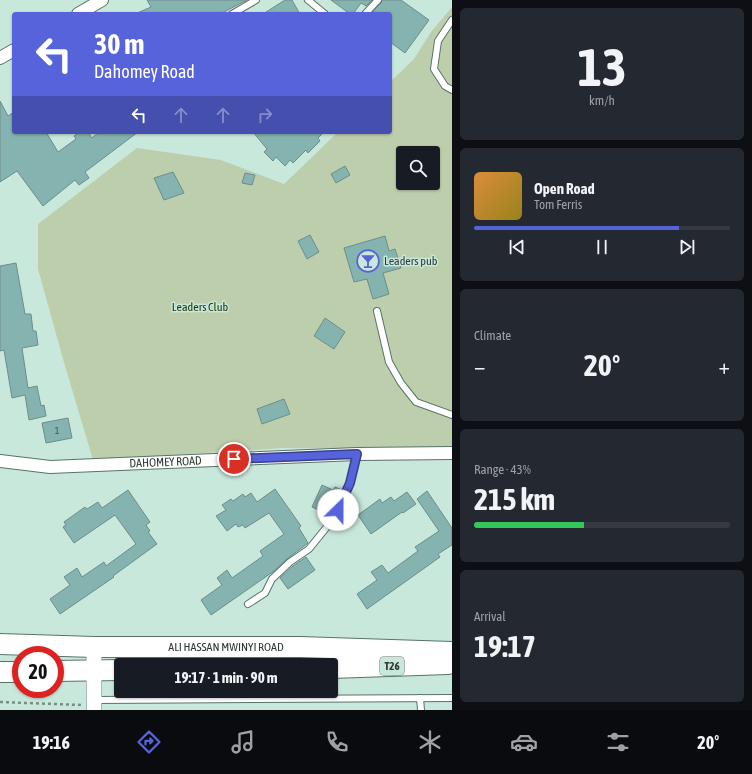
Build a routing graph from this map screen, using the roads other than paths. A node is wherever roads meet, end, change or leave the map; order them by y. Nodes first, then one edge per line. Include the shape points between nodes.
1 (102, 0) edge
2 (256, 0) edge
3 (308, 0) edge
4 (378, 0) edge
5 (86, 3) edge
6 (79, 12) edge
7 (235, 12) edge
8 (323, 12) edge
9 (367, 12) edge
10 (452, 20) edge
11 (12, 51) edge
12 (0, 58) edge
13 (452, 90) edge
14 (377, 311) dead end
15 (452, 415) edge
16 (452, 452) edge
17 (357, 454) junction
18 (0, 461) edge
19 (248, 604) dead end
20 (0, 644) edge
21 (94, 647) junction
22 (452, 652) edge
23 (452, 664) edge
24 (338, 668) edge
25 (0, 672) edge
26 (12, 672) edge
27 (64, 676) edge
28 (114, 676) edge
29 (94, 692) edge
30 (420, 698) junction
31 (452, 698) edge
32 (421, 710) edge

1 - 5 street
2 - 7 lane
3 - 8 lane
4 - 9 lane
5 - 6 street
10 - 13 lane via 438,41 434,69 445,86
11 - 12 street
14 - 15 lane via 389,362 401,383 416,402
16 - 17 street, DAHOMEY ROAD
17 - 18 street, DAHOMEY ROAD via 50,467
17 - 19 lane via 350,483 338,510 326,528 309,549 272,579 265,593
20 - 21 highway, ALI HASSAN MWINYI ROAD / T26
21 - 22 highway, ALI HASSAN MWINYI ROAD / T26 via 300,647
21 - 29 street
23 - 24 highway, T26
25 - 26 highway
27 - 29 highway
28 - 29 highway
29 - 30 lane
30 - 31 lane
30 - 32 lane

